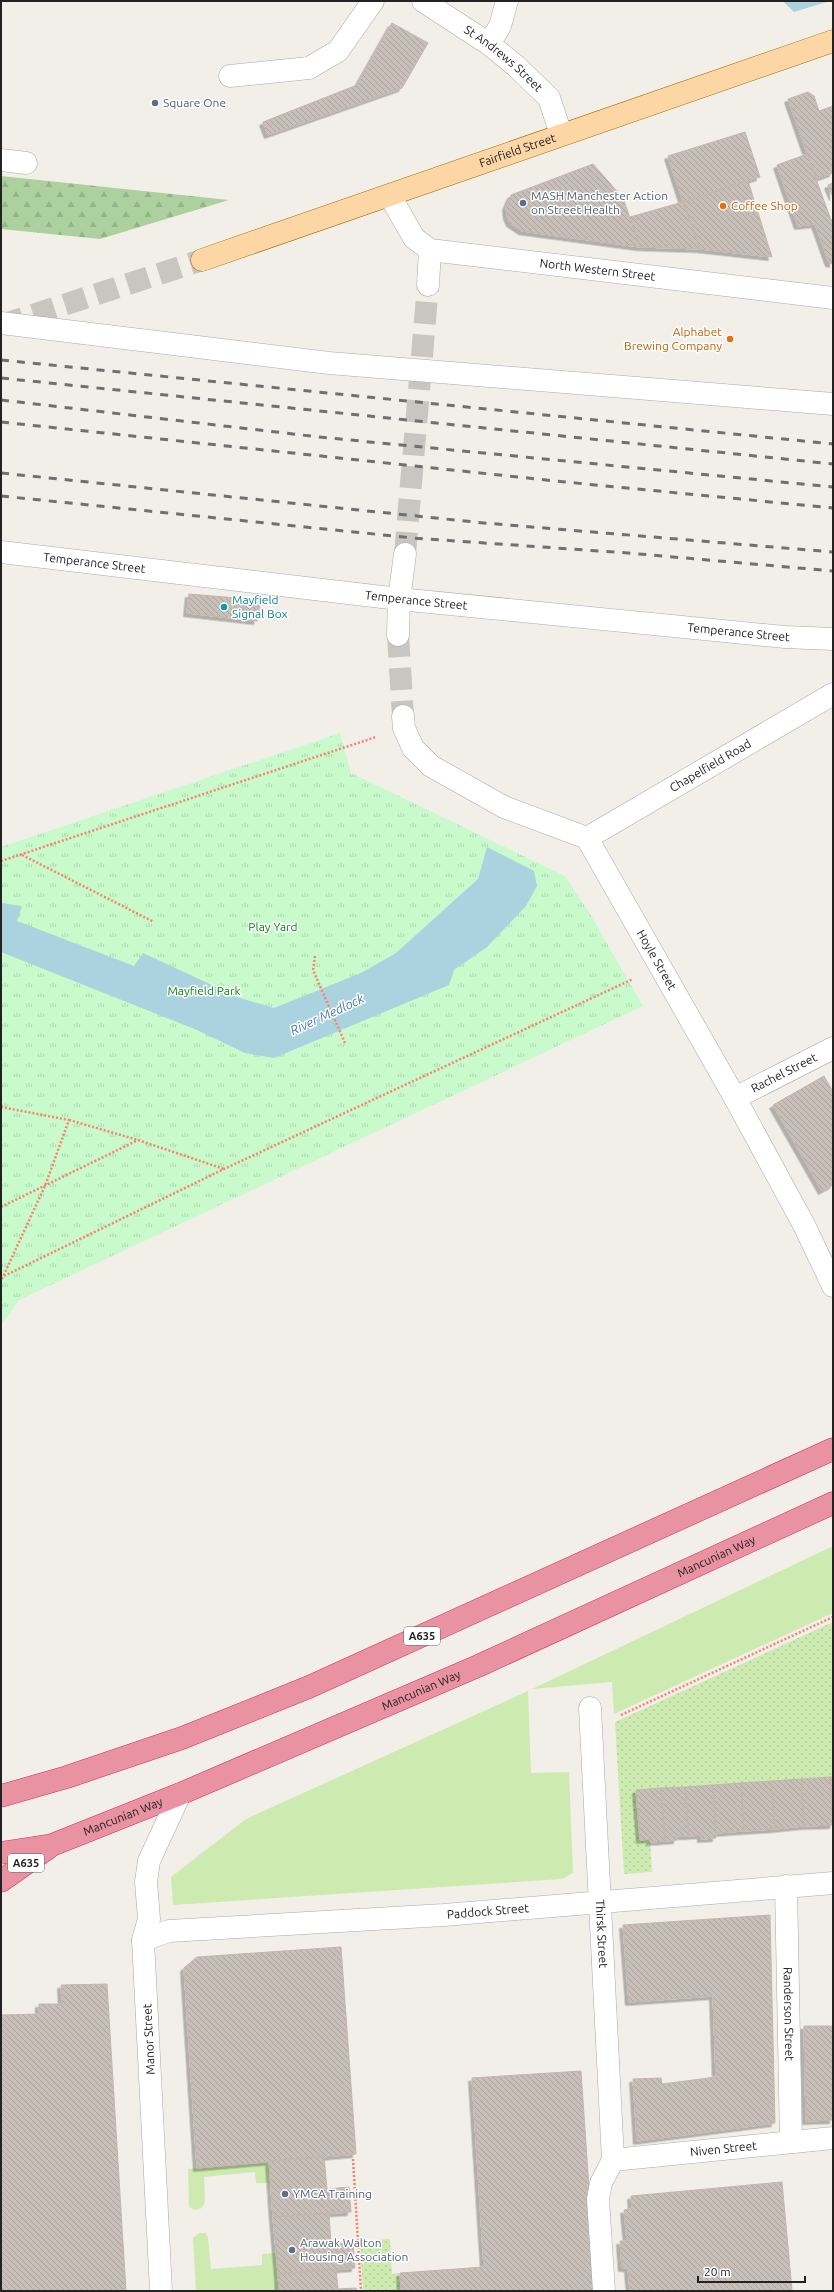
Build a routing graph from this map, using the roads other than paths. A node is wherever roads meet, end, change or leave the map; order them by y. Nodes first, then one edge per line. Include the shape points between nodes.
1 (373, 1) edge
2 (422, 1) edge
3 (507, 1) edge
4 (833, 41) edge
5 (489, 44) junction
6 (230, 76) dead end
7 (561, 134) junction
8 (1, 160) edge
9 (26, 163) dead end
10 (390, 196) junction
11 (430, 250) junction
12 (202, 260) tunnel mouth
13 (428, 285) tunnel mouth
14 (833, 298) edge
15 (1, 323) edge
16 (833, 404) edge
17 (1, 552) edge
18 (405, 554) tunnel mouth
19 (399, 599) junction
20 (398, 635) tunnel mouth
21 (833, 639) edge
22 (833, 694) edge
23 (404, 722) tunnel mouth
24 (587, 838) junction
25 (833, 1048) edge
26 (735, 1098) junction
27 (833, 1286) edge
28 (833, 1449) edge
29 (833, 1503) edge
30 (590, 1708) dead end
31 (180, 1794) junction
32 (1, 1796) edge
33 (52, 1845) junction
34 (1, 1853) edge
35 (1, 1881) edge
36 (833, 1883) edge
37 (786, 1886) junction
38 (598, 1902) junction
39 (144, 1940) junction
40 (833, 2138) edge
41 (791, 2142) junction
42 (613, 2160) junction
43 (161, 2291) edge
44 (604, 2291) edge

1 - 6 street via 338,51 309,68
2 - 5 street, St Andrews Street
3 - 5 street via 500,26
4 - 7 main road, Fairfield Street
5 - 7 street, St Andrews Street via 549,98
7 - 10 main road, Fairfield Street
8 - 9 street
10 - 11 street via 414,238
10 - 12 main road, Fairfield Street
11 - 13 street
11 - 14 street, North Western Street
15 - 16 street, bridge via 329,363
17 - 19 street, Temperance Street
18 - 19 street
19 - 20 street
19 - 21 street, Temperance Street via 785,637
22 - 24 street, Chapelfield Road
23 - 24 street via 413,748 431,766 504,807
24 - 26 street, Hoyle Street
25 - 26 street, Rachel Street
26 - 27 street, Hoyle Street via 804,1225
28 - 32 highway, A635 via 309,1687 182,1738 67,1777
29 - 31 highway, Mancunian Way / A635 via 485,1662
30 - 38 street, Thirsk Street
31 - 33 highway, Mancunian Way / A635
31 - 39 street, Manor Street via 149,1861 146,1882 149,1919
33 - 34 highway, Mancunian Way
33 - 35 highway, A635
36 - 37 street, Paddock Street
37 - 38 street, Paddock Street
37 - 41 street, Randerson Street
38 - 39 street, Paddock Street via 444,1915 169,1931
38 - 42 street, Thirsk Street
39 - 43 street, Manor Street
40 - 41 street, Niven Street
41 - 42 street, Niven Street
42 - 44 street via 601,2184 598,2198

